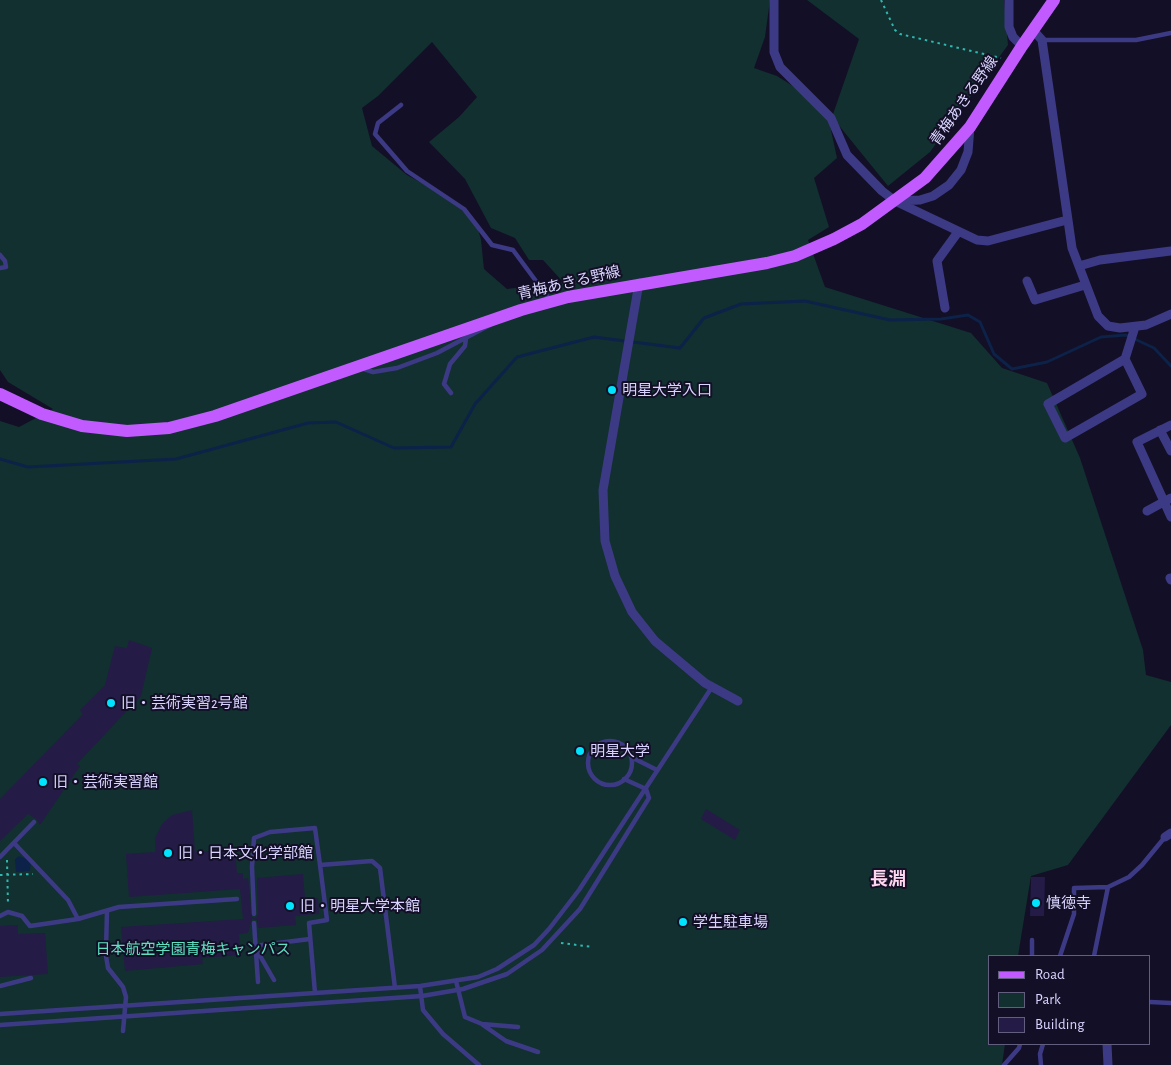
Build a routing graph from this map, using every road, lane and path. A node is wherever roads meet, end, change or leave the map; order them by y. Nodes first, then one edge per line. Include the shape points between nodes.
1 (774, 0) edge
2 (881, 0) edge
3 (1009, 0) edge
4 (1054, 0) edge
5 (1171, 33) edge
6 (1038, 35) junction
7 (1022, 46) junction
8 (1013, 61) junction
9 (401, 105) dead end
10 (970, 127) junction
11 (895, 201) junction
12 (1067, 220) junction
13 (958, 232) junction
14 (1171, 251) edge
15 (0, 255) edge
16 (1079, 266) junction
17 (0, 268) edge
18 (1026, 281) dead end
19 (639, 283) junction
20 (1085, 285) junction
21 (550, 302) junction
22 (945, 308) dead end
23 (1171, 314) edge
24 (493, 320) junction
25 (1135, 329) junction
26 (466, 338) junction
27 (1125, 359) junction
28 (359, 367) junction
29 (451, 393) dead end
30 (0, 394) edge
31 (1171, 425) edge
32 (1160, 430) junction
33 (1171, 451) edge
34 (1168, 500) edge
35 (1147, 511) dead end
36 (1171, 517) edge
37 (712, 687) junction
38 (738, 701) dead end
39 (631, 757) junction
40 (657, 770) junction
41 (624, 779) junction
42 (646, 789) junction
43 (34, 822) dead end
44 (1168, 835) edge
45 (14, 843) junction
46 (7, 850) junction
47 (0, 857) edge
48 (320, 865) junction
49 (43, 873) junction
50 (8, 874) junction
51 (0, 875) edge
52 (1108, 887) junction
53 (237, 899) dead end
54 (107, 911) junction
55 (8, 912) junction
56 (254, 914) dead end
57 (0, 916) edge
58 (78, 919) junction
59 (254, 923) dead end
60 (310, 939) junction
61 (1032, 940) dead end
62 (561, 943) dead end
63 (254, 946) junction
64 (593, 947) dead end
65 (1032, 955) edge
66 (1060, 955) edge
67 (1094, 955) edge
68 (31, 978) dead end
69 (274, 980) dead end
70 (456, 981) junction
71 (258, 982) dead end
72 (0, 986) edge
73 (420, 986) junction
74 (395, 988) junction
75 (458, 990) junction
76 (316, 994) junction
77 (422, 996) junction
78 (1151, 1002) edge
79 (1171, 1003) edge
80 (125, 1007) junction
81 (0, 1014) edge
82 (124, 1016) junction
83 (482, 1024) junction
84 (0, 1025) edge
85 (518, 1027) dead end
86 (123, 1031) dead end
87 (1020, 1045) edge
88 (1043, 1045) edge
89 (1107, 1045) edge
90 (538, 1052) dead end
91 (479, 1065) edge
92 (1004, 1065) edge
93 (1041, 1065) edge
94 (1108, 1065) edge

1 - 11 street via 774,52 780,67 830,118 847,155 867,178
2 - 8 path via 900,34
3 - 7 street via 1009,26 1013,37
4 - 6 main road, 青梅あきる野線
5 - 6 lane via 1136,40 1053,42
6 - 7 main road, 青梅あきる野線
6 - 12 street
7 - 8 main road, 青梅あきる野線
8 - 10 main road, 青梅あきる野線
9 - 21 lane via 378,123 375,134 407,171 464,209 492,245 513,250
10 - 11 main road, 青梅あきる野線 via 925,178
10 - 11 street via 968,152 961,170 949,185 920,200
11 - 13 street
11 - 19 main road, 青梅あきる野線 via 862,224 795,256
12 - 13 street via 988,241
12 - 16 street
13 - 22 street via 937,261
14 - 16 street via 1100,260
15 - 17 lane via 6,267
16 - 20 street
18 - 20 street via 1035,300
19 - 21 main road, 青梅あきる野線
19 - 37 street via 603,490 605,541 615,576 632,612 655,641
20 - 25 street via 1103,322 1108,326
21 - 24 main road, 青梅あきる野線
23 - 25 street
24 - 26 lane via 489,327
24 - 28 main road, 青梅あきる野線
25 - 27 street
26 - 28 lane via 398,368 373,372
26 - 29 lane via 465,346 450,364 444,384
27 - 27 street via 1048,404 1065,438 1142,394
28 - 30 main road, 青梅あきる野線 via 215,416 148,430 82,426 42,414
31 - 32 street
32 - 33 street
32 - 34 street via 1137,442
34 - 35 street
34 - 36 street
37 - 38 street
37 - 40 lane
39 - 40 lane
39 - 41 lane via 631,771
39 - 41 lane via 627,748 609,741 599,744 590,754 588,766 591,776 601,784 614,786
40 - 42 lane
41 - 42 lane
42 - 70 lane via 579,890 534,945 478,977
42 - 75 lane via 649,798 580,910 548,943 507,974
43 - 45 lane
44 - 52 lane via 1129,877
45 - 46 lane
45 - 49 lane
46 - 47 lane
46 - 50 path
48 - 56 lane via 315,828 270,832 254,838 250,897
48 - 60 lane via 327,920 309,923
48 - 74 lane via 372,861 380,868
49 - 50 path
49 - 58 lane via 68,900
50 - 51 path
50 - 55 path
52 - 66 lane via 1074,888 1074,914
52 - 67 lane
53 - 54 lane via 119,907
54 - 58 lane
54 - 80 lane via 108,968 124,987
55 - 57 lane
55 - 58 lane via 22,916 30,926
59 - 63 lane
60 - 63 lane
60 - 76 lane
61 - 65 lane
62 - 64 path
63 - 69 lane
63 - 71 lane
68 - 72 lane
70 - 73 lane
70 - 75 lane
73 - 74 lane
73 - 77 lane
74 - 76 lane
75 - 77 lane
75 - 83 lane via 465,1017
76 - 80 lane
77 - 82 lane
77 - 91 lane via 423,1010 443,1034
78 - 79 lane
80 - 81 lane
80 - 82 lane
82 - 84 lane
82 - 86 lane
83 - 85 lane
83 - 90 lane via 506,1041
87 - 92 lane
88 - 93 lane
89 - 94 street

